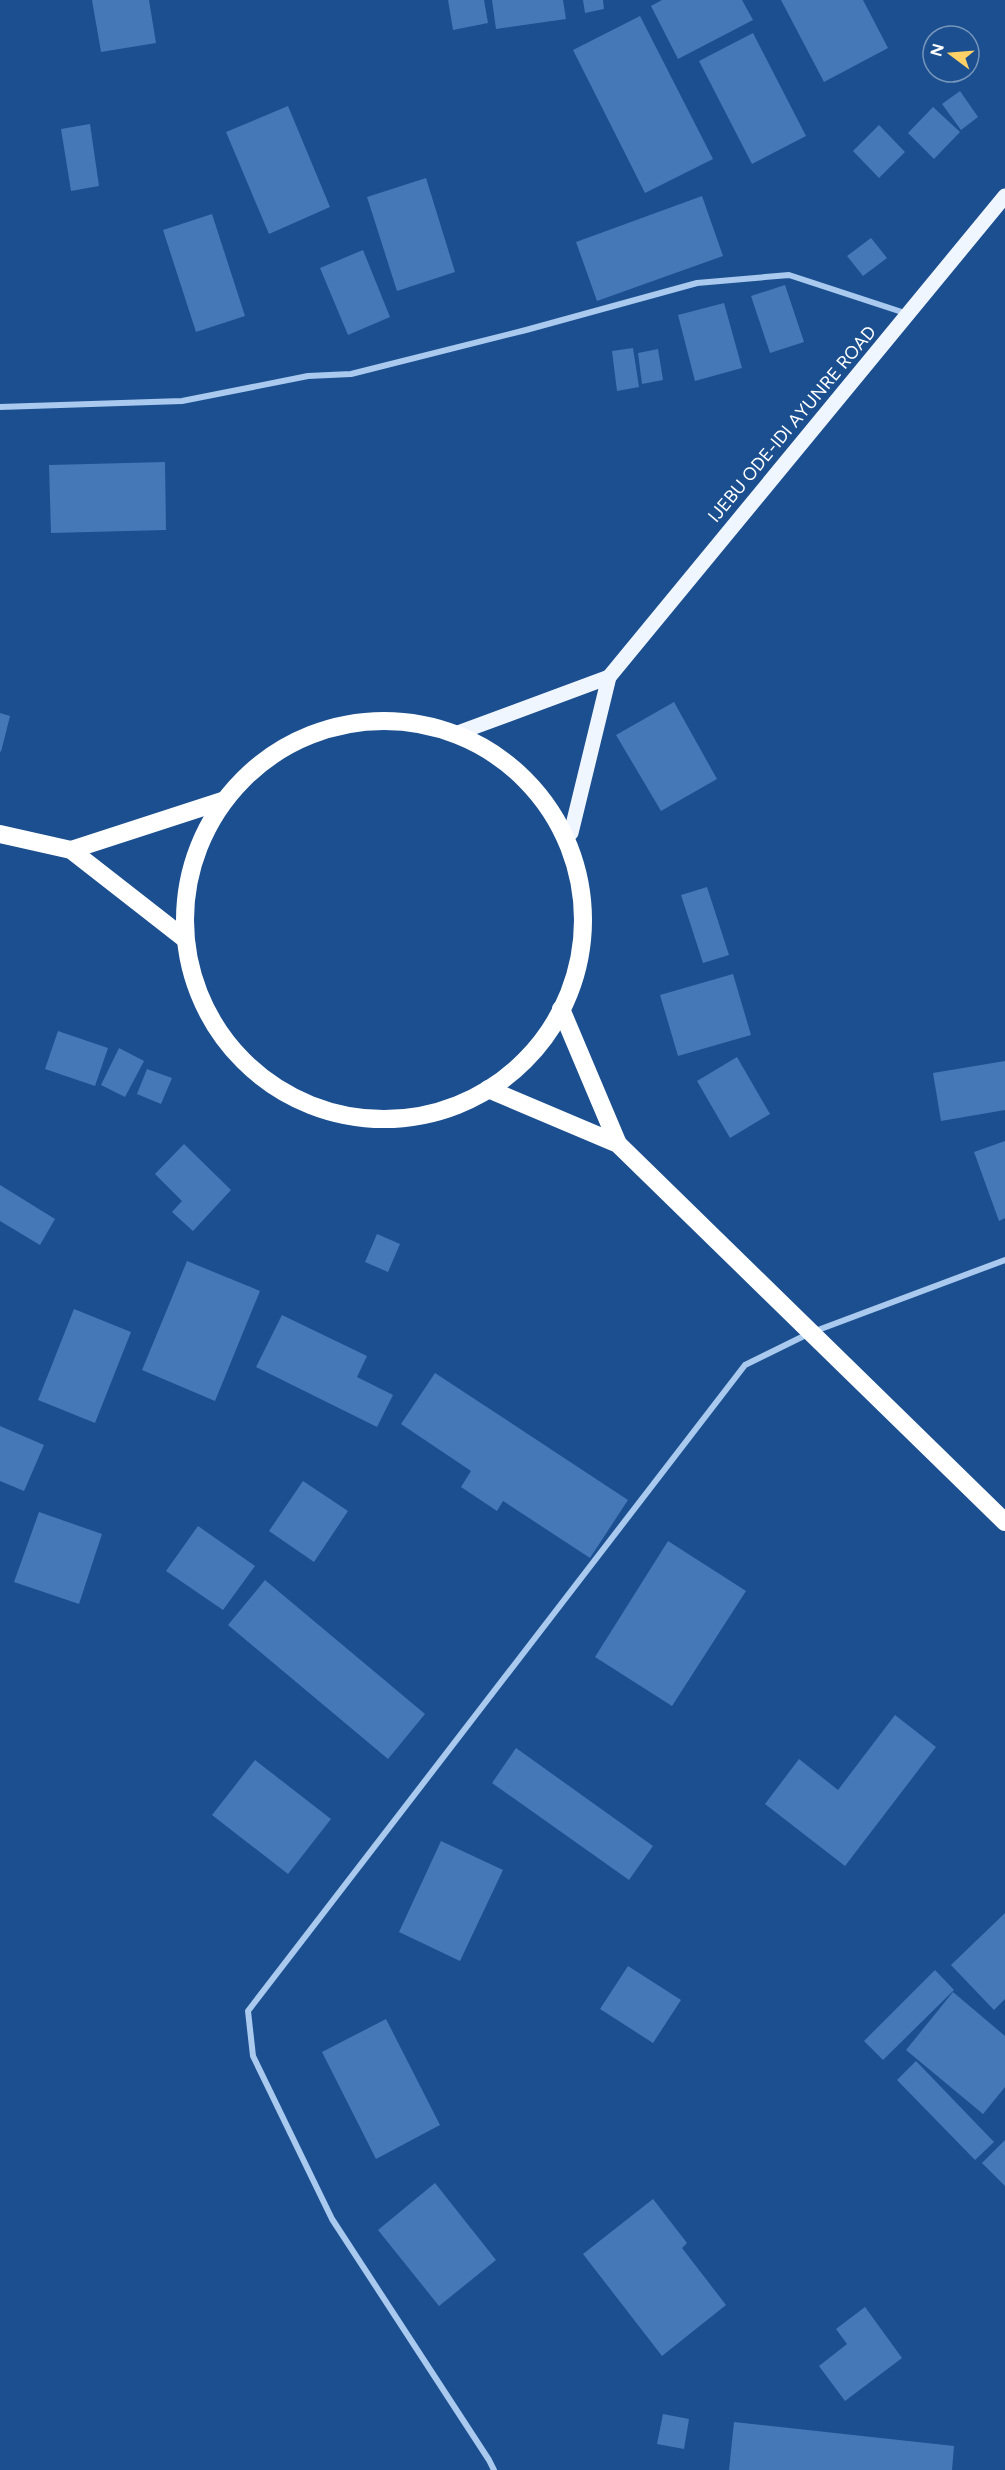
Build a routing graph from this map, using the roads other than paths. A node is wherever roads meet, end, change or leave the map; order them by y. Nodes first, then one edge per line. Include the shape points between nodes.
1 (1005, 196) edge
2 (909, 314) junction
3 (0, 407) edge
4 (609, 676) junction
5 (455, 734) junction
6 (225, 800) junction
7 (571, 833) junction
8 (0, 834) edge
9 (71, 850) junction
10 (185, 939) junction
11 (561, 1009) junction
12 (488, 1089) junction
13 (618, 1144) junction
14 (1005, 1260) edge
15 (810, 1333) junction
16 (1005, 1522) edge
17 (494, 2470) edge

1 - 2 main road, IJEBU ODE-IDI AYUNRE ROAD
2 - 3 street via 789,275 697,283 351,374 308,376 182,401
2 - 4 main road, IJEBU ODE-IDI AYUNRE ROAD
4 - 5 main road
4 - 7 main road
5 - 6 highway via 420,723 347,723 279,750 250,772
5 - 7 highway via 488,750 517,772
6 - 9 highway
6 - 10 highway via 205,831 192,866
7 - 11 highway via 580,873 581,938 574,974
8 - 9 highway
9 - 10 highway
10 - 12 highway via 192,975 206,1010 225,1041 278,1090 338,1114 383,1119 420,1116 454,1106
11 - 12 highway via 542,1040 517,1067
11 - 13 highway
12 - 13 highway
13 - 15 highway
14 - 15 street
15 - 16 highway
15 - 17 street via 745,1365 248,2011 253,2056 332,2219

